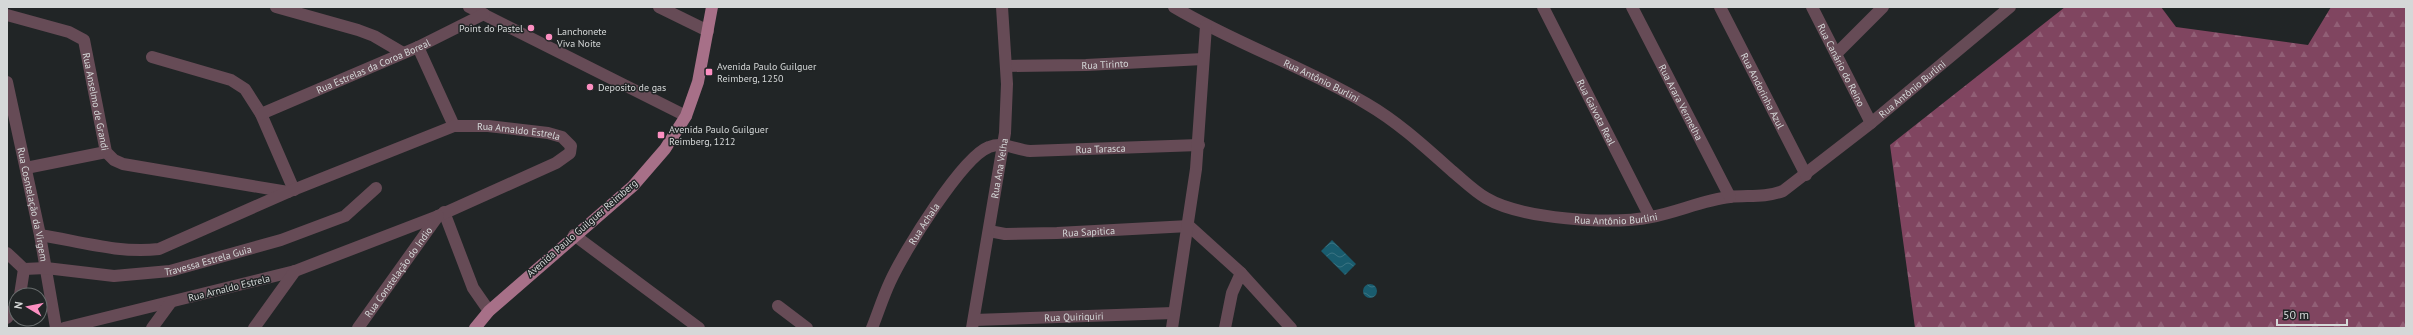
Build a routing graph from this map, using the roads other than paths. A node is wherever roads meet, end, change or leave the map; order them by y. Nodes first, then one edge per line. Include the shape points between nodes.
1 (276, 7) edge
2 (469, 7) edge
3 (659, 7) edge
4 (712, 7) edge
5 (1002, 7) edge
6 (1174, 7) edge
7 (1543, 7) edge
8 (1632, 7) edge
9 (1720, 7) edge
10 (1812, 7) edge
11 (1883, 7) edge
12 (2010, 7) edge
13 (484, 14) junction
14 (7, 15) edge
15 (1206, 26) junction
16 (708, 31) junction
17 (418, 47) junction
18 (403, 53) junction
19 (1836, 54) junction
20 (152, 57) dead end
21 (1203, 59) junction
22 (1006, 66) junction
23 (7, 82) edge
24 (261, 114) junction
25 (686, 116) junction
26 (1871, 123) junction
27 (454, 126) junction
28 (1003, 144) junction
29 (1199, 145) junction
30 (106, 152) junction
31 (26, 168) junction
32 (1806, 175) junction
33 (376, 188) dead end
34 (290, 191) junction
35 (1730, 197) junction
36 (441, 214) junction
37 (1650, 217) junction
38 (1189, 226) junction
39 (989, 231) junction
40 (40, 235) junction
41 (574, 235) junction
42 (7, 253) edge
43 (46, 268) junction
44 (24, 269) junction
45 (295, 271) junction
46 (1241, 273) junction
47 (21, 287) edge
48 (171, 302) junction
49 (778, 306) dead end
50 (489, 311) junction
51 (1174, 313) junction
52 (973, 324) edge
53 (56, 328) edge
54 (64, 328) edge
55 (152, 328) edge
56 (254, 328) edge
57 (358, 328) edge
58 (475, 328) edge
59 (699, 328) edge
60 (807, 328) edge
61 (872, 328) edge
62 (1172, 328) edge
63 (1225, 328) edge
64 (1291, 328) edge

1 - 18 street via 358,30
2 - 13 street
3 - 16 street
4 - 16 main road, Avenida Paulo Guilguer Reimberg
5 - 22 street, Rua Ana Velha
6 - 15 street, Rua Antônio Burlini
7 - 37 street, Rua Gaivota Real
8 - 35 street, Rua Arara Vermelha
9 - 32 street, Rua Andorinha Azul
10 - 19 street, Rua Canário do Reino
11 - 19 street
12 - 26 street, Rua Antônio Burlini
13 - 17 street, Rua Estrelas da Coroa Boreal
13 - 25 street
14 - 30 street, Rua Anselmo de Grandi via 69,32 84,40
15 - 21 street
15 - 37 street, Rua Antônio Burlini via 1334,85 1368,104 1486,198 1505,207 1523,212 1601,220
16 - 25 main road, Avenida Paulo Guilguer Reimberg via 698,82
17 - 18 street, Rua Estrelas da Coroa Boreal
17 - 27 street
18 - 24 street, Rua Estrelas da Coroa Boreal
19 - 26 street, Rua Canário do Reino
20 - 24 street via 236,82
21 - 22 street, Rua Tirinto
21 - 29 street
22 - 28 street, Rua Ana Velha
23 - 31 street, Rua Cosntelação da Virgem
24 - 34 street
25 - 41 main road, Avenida Paulo Guilguer Reimberg via 665,149 633,186
26 - 32 street, Rua Antônio Burlini
27 - 34 street, Rua Arnaldo Estrela
27 - 36 street, Rua Arnaldo Estrela via 488,126 548,133 562,137 570,146 570,153 556,163
28 - 29 street, Rua Tarasca via 1030,151
28 - 39 street, Rua Ana Velha
28 - 61 street, Rua Achala via 989,147 977,154 933,208 890,282
29 - 38 street
30 - 31 street
30 - 34 street, Rua Anselmo de Grandi via 123,164
31 - 40 street, Rua Cosntelação da Virgem
32 - 35 street, Rua Antônio Burlini via 1772,196
33 - 43 street, Travessa Estrela Guia via 345,216 281,240 170,271 114,276
34 - 40 street, Rua Arnaldo Estrela via 158,249 127,250
35 - 37 street, Rua Antônio Burlini
36 - 45 street, Rua Arnaldo Estrela
36 - 50 street via 473,288
36 - 57 street, Rua Constelação do Indio
38 - 39 street, Rua Sapitica via 1049,233 1005,234
38 - 46 street
38 - 51 street
39 - 52 street, Rua Ana Velha
40 - 43 street, Rua Cosntelação da Virgem
41 - 50 main road, Avenida Paulo Guilguer Reimberg
41 - 59 street
42 - 44 street
43 - 44 street, Travessa Estrela Guia
43 - 53 street, Rua Cosntelação da Virgem
44 - 47 street
45 - 48 street, Rua Arnaldo Estrela
45 - 56 street
46 - 63 street via 1232,293
46 - 64 street
48 - 54 street, Rua Arnaldo Estrela
48 - 55 street
49 - 60 street
50 - 58 main road, Avenida Paulo Guilguer Reimberg
51 - 52 street, Rua Quiriquiri
51 - 62 street

